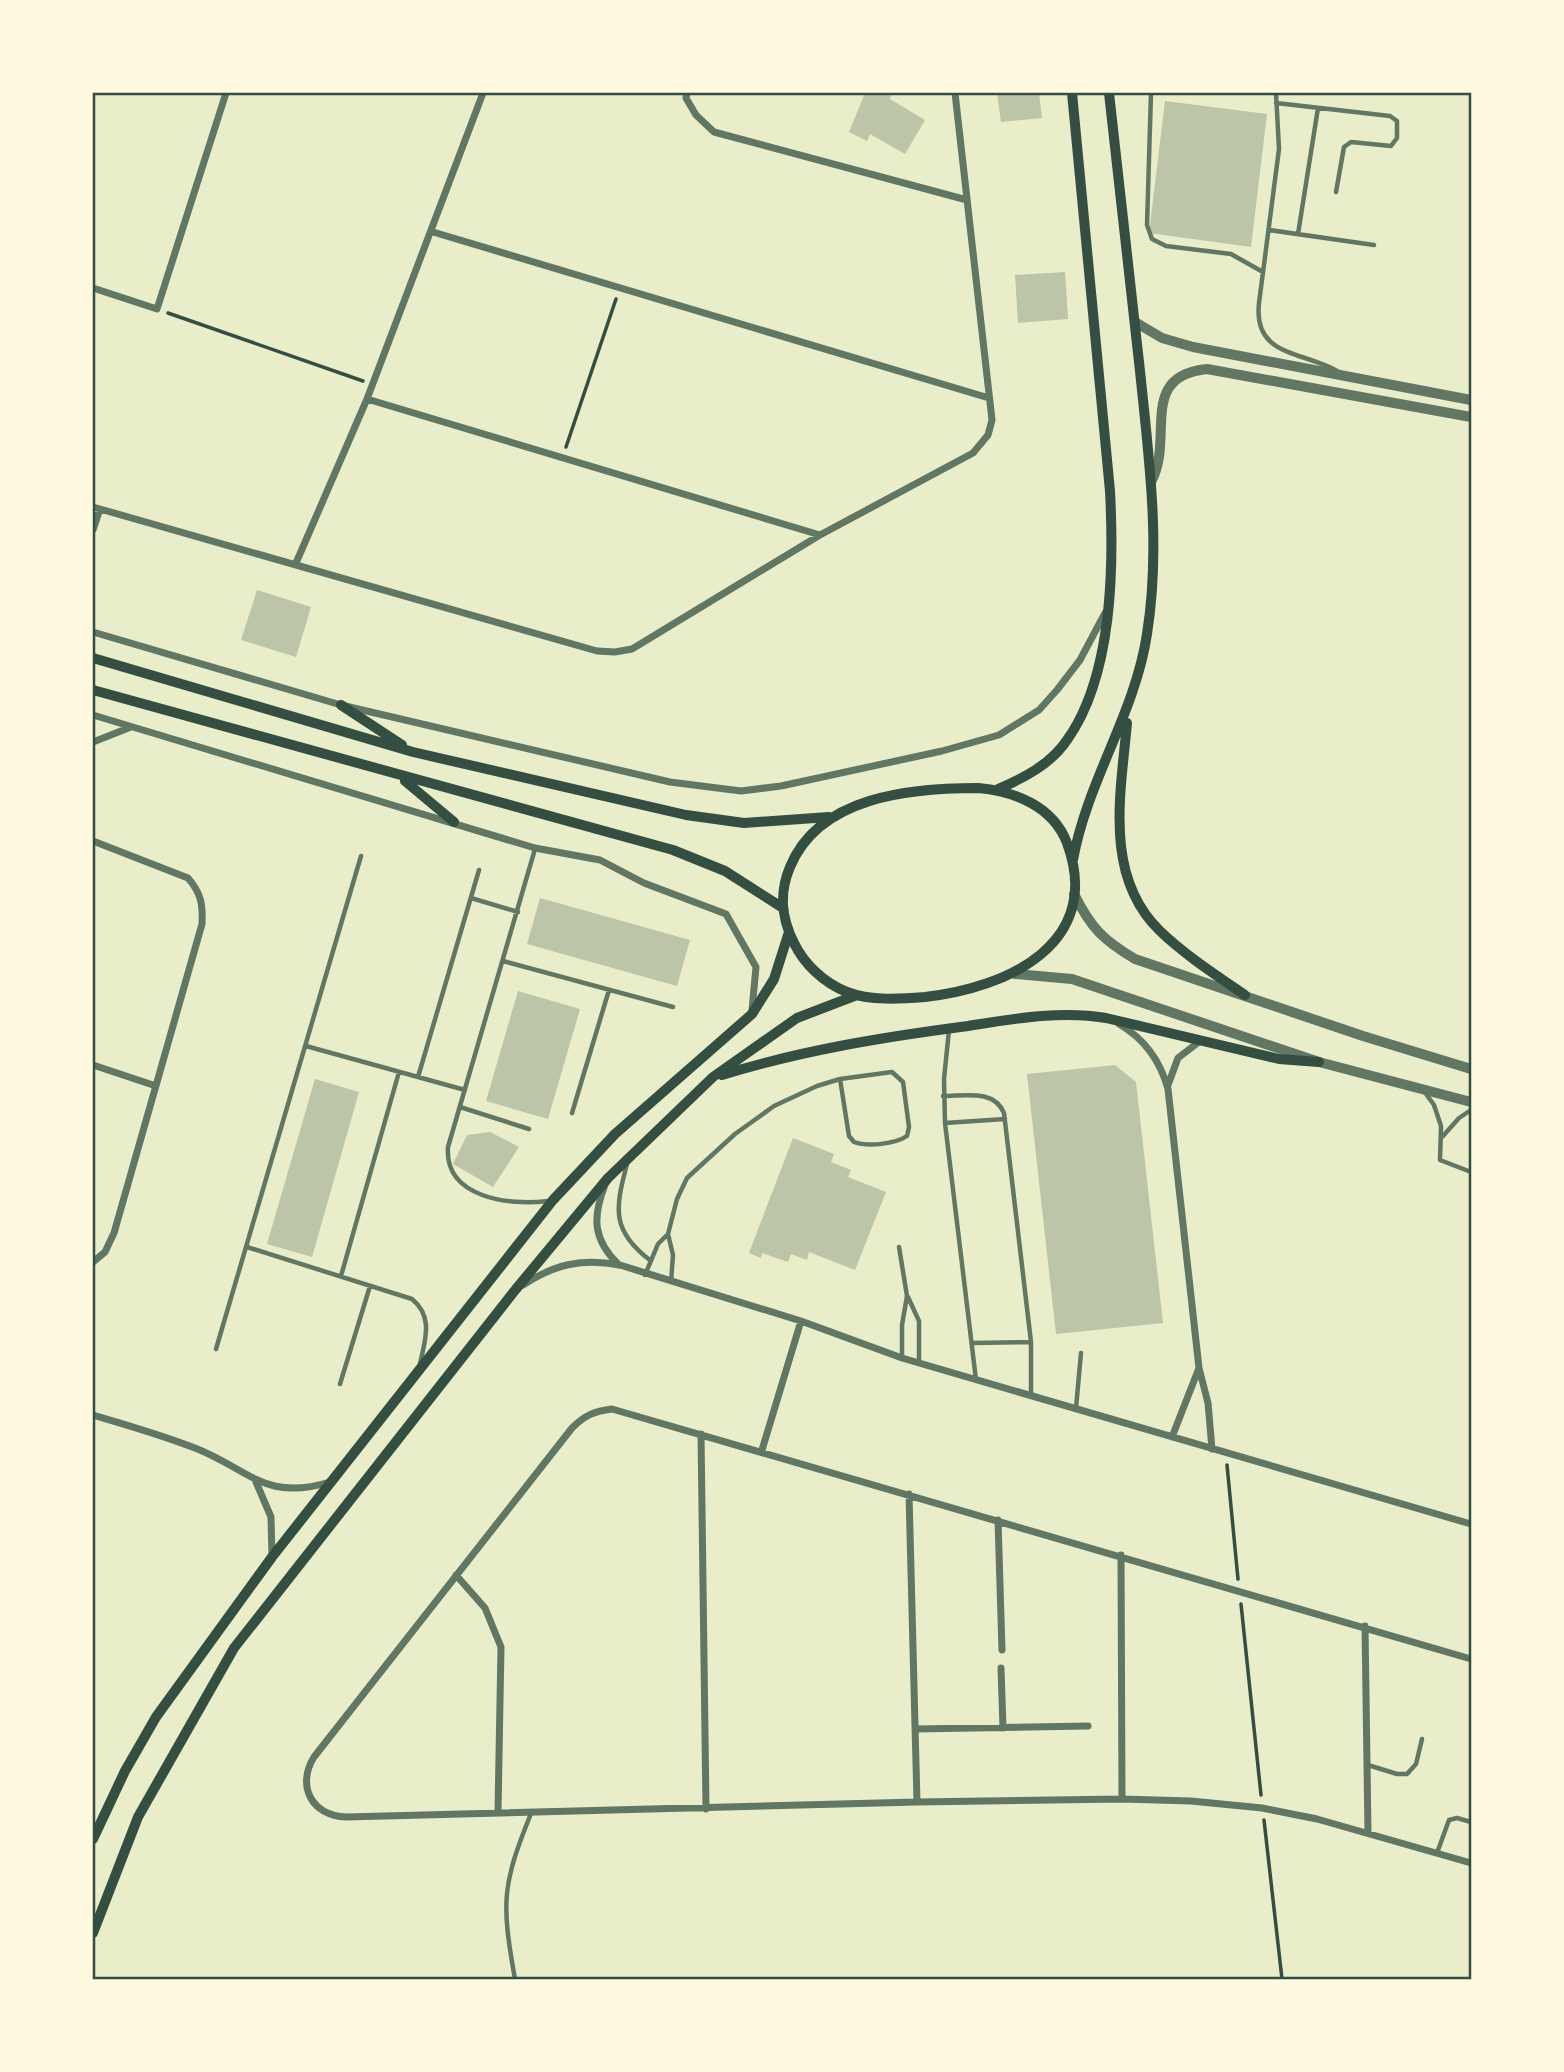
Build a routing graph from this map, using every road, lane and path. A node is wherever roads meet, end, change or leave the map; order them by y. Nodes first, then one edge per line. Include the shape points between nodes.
1 (226, 93) edge
2 (483, 93) edge
3 (687, 93) edge
4 (955, 93) edge
5 (1072, 93) edge
6 (1109, 93) edge
7 (1151, 93) edge
8 (1276, 93) edge
9 (1276, 103) junction
10 (1318, 108) junction
11 (1336, 192) dead end
12 (967, 200) junction
13 (1269, 230) junction
14 (433, 232) junction
15 (1298, 234) junction
16 (1374, 245) dead end
17 (1263, 272) junction
18 (93, 288) edge
19 (620, 288) junction
20 (157, 309) junction
21 (1135, 322) junction
22 (1344, 375) junction
23 (372, 385) junction
24 (989, 398) junction
25 (367, 399) junction
26 (1471, 400) edge
27 (1471, 417) edge
28 (562, 459) junction
29 (1151, 482) junction
30 (97, 508) edge
31 (93, 530) edge
32 (820, 535) junction
33 (296, 563) junction
34 (1107, 609) junction
35 (93, 632) edge
36 (93, 657) edge
37 (93, 690) edge
38 (341, 705) junction
39 (1129, 707) junction
40 (93, 715) edge
41 (131, 727) junction
42 (93, 742) edge
43 (413, 752) junction
44 (400, 777) junction
45 (996, 789) junction
46 (832, 817) junction
47 (454, 822) junction
48 (93, 841) edge
49 (535, 848) junction
50 (361, 856) dead end
51 (1073, 862) junction
52 (479, 870) dead end
53 (1074, 894) junction
54 (471, 898) junction
55 (783, 908) junction
56 (518, 912) junction
57 (789, 932) junction
58 (503, 961) junction
59 (1014, 974) junction
60 (609, 990) junction
61 (857, 995) junction
62 (1245, 995) junction
63 (673, 1007) dead end
64 (752, 1014) junction
65 (1106, 1018) junction
66 (949, 1028) junction
67 (1200, 1041) junction
68 (306, 1046) junction
69 (1319, 1062) junction
70 (93, 1065) edge
71 (1471, 1069) edge
72 (399, 1072) junction
73 (418, 1077) junction
74 (713, 1077) junction
75 (840, 1079) junction
76 (156, 1086) junction
77 (1422, 1088) junction
78 (1168, 1089) junction
79 (465, 1090) junction
80 (943, 1097) junction
81 (1471, 1102) edge
82 (460, 1107) junction
83 (1471, 1110) edge
84 (572, 1113) dead end
85 (1005, 1119) junction
86 (945, 1124) junction
87 (529, 1129) dead end
88 (1442, 1137) junction
89 (628, 1158) junction
90 (1471, 1172) edge
91 (608, 1178) junction
92 (553, 1200) junction
93 (668, 1234) junction
94 (247, 1247) junction
95 (899, 1247) dead end
96 (651, 1261) junction
97 (93, 1262) edge
98 (620, 1265) junction
99 (341, 1276) junction
100 (645, 1276) junction
101 (671, 1283) junction
102 (370, 1286) junction
103 (516, 1289) junction
104 (907, 1296) junction
105 (801, 1321) junction
106 (1031, 1342) junction
107 (972, 1343) junction
108 (216, 1349) dead end
109 (1081, 1353) dead end
110 (902, 1358) junction
111 (919, 1363) junction
112 (419, 1368) junction
113 (1199, 1368) junction
114 (976, 1381) junction
115 (340, 1384) dead end
116 (1031, 1396) junction
117 (1076, 1410) junction
118 (93, 1415) edge
119 (701, 1434) junction
120 (1172, 1437) junction
121 (1212, 1449) junction
122 (762, 1450) junction
123 (1226, 1453) junction
124 (256, 1482) junction
125 (330, 1482) junction
126 (909, 1494) junction
127 (998, 1520) junction
128 (1471, 1524) edge
129 (1121, 1555) junction
130 (272, 1557) junction
131 (456, 1574) junction
132 (1239, 1592) junction
133 (1365, 1626) junction
134 (1002, 1650) dead end
135 (1471, 1659) edge
136 (1001, 1668) dead end
137 (1088, 1726) dead end
138 (1003, 1728) junction
139 (915, 1729) junction
140 (1422, 1739) dead end
141 (1367, 1765) junction
142 (1122, 1798) junction
143 (917, 1802) junction
144 (1262, 1808) junction
145 (706, 1809) junction
146 (532, 1810) junction
147 (498, 1811) junction
148 (1471, 1822) edge
149 (1368, 1833) junction
150 (93, 1839) edge
151 (1437, 1853) junction
152 (1471, 1863) edge
153 (93, 1933) edge
154 (515, 1979) edge
155 (1282, 1979) edge

1 - 20 street
2 - 14 street
3 - 12 street via 696,116 714,132
4 - 12 street
5 - 34 main road via 1111,491
6 - 21 main road
7 - 17 lane via 1147,225 1152,239 1166,246 1231,254
8 - 9 lane
9 - 10 lane
9 - 13 lane via 1279,149
10 - 11 lane via 1390,116 1399,126 1391,146 1351,142 1344,147
10 - 15 lane
12 - 24 street
13 - 15 lane
13 - 17 lane
14 - 19 street
14 - 23 street
15 - 16 lane
17 - 22 lane via 1258,313 1263,333 1278,348
18 - 20 street
19 - 24 street
19 - 28 path
20 - 23 path
21 - 22 street via 1177,343
21 - 29 main road
22 - 26 street
23 - 25 street
24 - 32 street via 991,428 974,453
25 - 28 street
25 - 33 street
27 - 29 street via 1207,369 1192,371 1178,377 1162,401 1162,452
28 - 32 street
29 - 39 main road via 1154,582 1147,638
30 - 31 street
30 - 33 street
32 - 33 street via 632,649 615,652 597,651
34 - 38 street via 1080,660 1057,690 1019,725 973,744 781,786 741,791 684,785
34 - 45 main road via 1092,688 1067,741 1036,770
35 - 38 street
36 - 43 main road
37 - 44 main road
38 - 43 main road
39 - 51 main road via 1083,818
39 - 62 main road via 1118,821 1129,884 1158,929
40 - 41 street
41 - 42 street
41 - 47 street
43 - 46 main road via 711,819 775,823
44 - 47 main road
44 - 55 main road via 673,850 725,870
45 - 46 main road via 912,793
45 - 51 main road via 1047,814 1065,838
46 - 55 main road via 817,826 794,858 785,881
47 - 49 street
48 - 76 street via 188,878 203,905 202,924
49 - 56 lane
49 - 64 street via 600,860 644,883 726,914 755,967
50 - 68 lane
51 - 53 main road
52 - 54 lane
53 - 59 main road via 1066,922 1051,945
53 - 62 street via 1089,924 1107,943 1126,954
54 - 56 lane
54 - 73 lane
55 - 57 main road
56 - 58 lane
57 - 61 main road via 809,967
57 - 64 main road via 774,979
58 - 60 lane
58 - 79 lane
59 - 61 main road via 953,994 907,999
59 - 69 street via 1072,979 1104,988
60 - 63 lane
60 - 84 lane
61 - 74 main road via 797,1018
62 - 71 street
64 - 92 main road via 615,1134
65 - 66 main road via 1077,1015
65 - 67 main road
65 - 78 street via 1146,1044
66 - 74 main road via 791,1054
66 - 80 lane
67 - 69 main road via 1279,1059
67 - 78 street via 1178,1058
68 - 72 lane
68 - 94 lane
69 - 77 street
70 - 76 street
72 - 73 lane
72 - 99 lane
73 - 79 lane
74 - 89 main road
75 - 75 lane via 884,1072 898,1076 905,1089 907,1136 870,1144 854,1142 847,1128
75 - 93 lane via 774,1106 703,1161 682,1188
76 - 97 street via 111,1243
77 - 81 street
77 - 88 lane via 1438,1115
78 - 113 street
79 - 82 lane
80 - 85 lane via 992,1098 1002,1107
80 - 86 lane
82 - 87 lane
82 - 92 lane via 447,1160 460,1183 501,1200
83 - 88 lane
85 - 86 lane
85 - 106 lane
86 - 107 lane
88 - 90 lane via 1440,1160
89 - 91 main road
89 - 96 lane via 617,1215 631,1245
91 - 98 street via 595,1223 604,1249
91 - 103 main road
92 - 112 main road
93 - 96 lane
93 - 101 lane
94 - 99 lane
94 - 108 lane
95 - 104 lane
96 - 100 lane
98 - 100 street
98 - 103 street via 568,1263
99 - 102 lane
100 - 101 street
101 - 105 street
102 - 112 lane via 412,1299 423,1310 427,1325
102 - 115 lane
103 - 153 main road via 234,1648 138,1817
104 - 110 lane
104 - 111 lane via 919,1321
105 - 110 street
105 - 122 street
106 - 107 lane
106 - 116 lane
107 - 114 lane
109 - 117 lane
110 - 111 street
111 - 114 street
112 - 125 main road
113 - 120 street
113 - 121 street
114 - 116 street
116 - 117 street
117 - 120 street
118 - 124 street via 199,1450
119 - 122 street
119 - 131 street via 612,1409 583,1417
119 - 145 street
120 - 121 street
121 - 123 street
122 - 126 street
123 - 128 street
123 - 132 path
124 - 125 street via 296,1489
124 - 130 street via 271,1517
125 - 130 main road
126 - 127 street
126 - 139 street
127 - 129 street
127 - 134 street
129 - 132 street
129 - 142 street
130 - 150 main road via 156,1717
131 - 147 street via 485,1608 501,1647
131 - 147 street via 314,1757 306,1788 316,1807 335,1817
132 - 133 street
132 - 144 path
133 - 135 street
133 - 141 street
136 - 138 street
137 - 138 street
138 - 139 street
139 - 143 street
140 - 141 lane via 1414,1768 1407,1774
141 - 149 street
142 - 143 street
142 - 144 street
143 - 145 street
144 - 149 street
144 - 155 path
145 - 146 street
146 - 147 street
146 - 154 lane via 505,1892 505,1925
148 - 151 lane via 1448,1820
149 - 151 street
151 - 152 street

